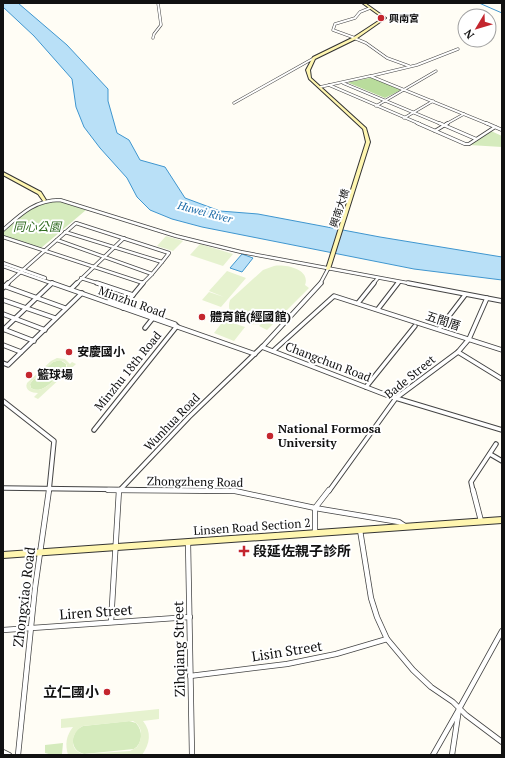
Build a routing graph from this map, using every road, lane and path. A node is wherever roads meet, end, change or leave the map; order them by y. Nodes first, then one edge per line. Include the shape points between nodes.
1 (158, 3) edge
2 (363, 3) edge
3 (370, 8) junction
4 (153, 38) dead end
5 (354, 38) junction
6 (458, 49) dead end
7 (314, 58) junction
8 (410, 66) junction
9 (436, 71) dead end
10 (370, 76) junction
11 (342, 82) junction
12 (329, 85) junction
13 (320, 87) junction
14 (404, 90) junction
15 (385, 100) junction
16 (433, 101) junction
17 (234, 102) dead end
18 (376, 106) junction
19 (413, 112) junction
20 (464, 114) junction
21 (404, 118) junction
22 (445, 125) junction
23 (495, 127) junction
24 (502, 130) edge
25 (435, 131) junction
26 (476, 139) junction
27 (3, 173) edge
28 (44, 200) junction
29 (3, 230) edge
30 (66, 232) junction
31 (3, 237) edge
32 (124, 238) junction
33 (57, 240) junction
34 (114, 246) junction
35 (46, 251) junction
36 (104, 256) junction
37 (162, 262) junction
38 (3, 265) edge
39 (93, 267) junction
40 (328, 269) junction
41 (23, 272) junction
42 (152, 274) junction
43 (81, 278) junction
44 (378, 278) junction
45 (399, 282) junction
46 (52, 283) junction
47 (143, 283) junction
48 (4, 287) edge
49 (71, 289) junction
50 (82, 293) junction
51 (465, 294) junction
52 (133, 295) junction
53 (36, 298) junction
54 (487, 298) junction
55 (3, 300) edge
56 (502, 301) edge
57 (358, 303) junction
58 (26, 308) junction
59 (65, 308) junction
60 (123, 308) junction
61 (378, 309) junction
62 (3, 314) edge
63 (15, 318) junction
64 (56, 318) junction
65 (153, 318) junction
66 (177, 326) junction
67 (415, 326) dead end
68 (145, 328) dead end
69 (439, 329) junction
70 (3, 330) edge
71 (45, 330) junction
72 (469, 339) junction
73 (34, 341) junction
74 (3, 345) edge
75 (262, 347) junction
76 (502, 350) edge
77 (273, 351) junction
78 (21, 352) junction
79 (458, 352) junction
80 (255, 354) junction
81 (3, 363) edge
82 (502, 379) edge
83 (366, 387) junction
84 (396, 398) junction
85 (3, 401) edge
86 (94, 430) dead end
87 (502, 430) edge
88 (496, 444) dead end
89 (490, 454) junction
90 (502, 461) edge
91 (3, 488) edge
92 (49, 489) junction
93 (119, 490) junction
94 (315, 508) junction
95 (502, 520) edge
96 (481, 521) junction
97 (406, 527) junction
98 (360, 530) junction
99 (315, 533) junction
100 (188, 542) junction
101 (114, 547) junction
102 (40, 553) junction
103 (3, 555) edge
104 (190, 617) junction
105 (111, 622) junction
106 (31, 628) junction
107 (3, 630) edge
108 (502, 631) edge
109 (387, 639) junction
110 (190, 676) junction
111 (459, 709) junction
112 (502, 742) edge
113 (3, 752) edge
114 (9, 755) edge
115 (18, 755) edge
116 (192, 755) edge
117 (433, 755) edge
118 (452, 755) edge

1 - 4 street via 161,25
2 - 3 street
3 - 5 street via 385,18
3 - 5 street via 360,12 355,18 335,24 333,30
5 - 7 street
5 - 8 street via 387,58
6 - 8 street
7 - 13 street, 興南大橋 via 308,73
7 - 17 street
8 - 10 street
9 - 14 street
10 - 11 street
10 - 14 street
11 - 12 street
11 - 15 street
12 - 13 street
12 - 18 street
13 - 40 street, 興南大橋 via 365,130 368,142
14 - 15 street
14 - 16 street
15 - 18 street
15 - 19 street
16 - 19 street
16 - 20 street
18 - 21 street
19 - 21 street
19 - 22 street
20 - 22 street
20 - 23 street
21 - 25 street
22 - 25 street
22 - 26 street
23 - 24 street
23 - 26 street
25 - 26 street via 465,144
27 - 28 street via 40,193
28 - 29 street via 27,209
28 - 40 street via 60,200 214,246
30 - 32 street via 76,223
30 - 33 street
30 - 34 street
31 - 35 street
32 - 34 street
32 - 37 street via 169,253
33 - 35 street
33 - 36 street
34 - 36 street
34 - 37 street
35 - 39 street
35 - 41 street
36 - 39 street
36 - 42 street
37 - 42 street
38 - 41 street, Minzhu Road
39 - 43 street
39 - 47 street
40 - 44 street
40 - 75 street, Wunhua Road via 320,285
41 - 46 street, Minzhu Road
41 - 48 street
41 - 49 street
42 - 47 street
43 - 49 street
43 - 52 street
44 - 45 street
44 - 57 street
45 - 51 street
45 - 61 street
46 - 49 street, Minzhu Road
46 - 53 street
47 - 52 street
48 - 53 street
49 - 50 street, Minzhu Road
49 - 60 street
50 - 59 street
50 - 60 street, Minzhu Road
51 - 54 street
51 - 69 street
52 - 60 street
53 - 58 street
53 - 59 street
54 - 56 street
54 - 72 street, Bade Street
55 - 58 street
57 - 61 street, 五間厝
57 - 77 street, 五間厝 via 334,296 330,298
58 - 63 street
58 - 64 street
59 - 64 street
60 - 65 street, Minzhu Road
61 - 69 street, 五間厝
62 - 63 street
63 - 70 street
63 - 71 street
64 - 71 street
65 - 66 street, Minzhu Road
65 - 68 street
66 - 80 street, Minzhu Road
66 - 86 street, Minzhu 18th Road
67 - 83 street
69 - 72 street, 五間厝
70 - 73 street
71 - 73 street
72 - 76 street, 五間厝
72 - 79 street, Bade Street
73 - 78 street
74 - 78 street
75 - 77 street, Changchun Road
75 - 80 street, Wunhua Road
77 - 83 street, Changchun Road
78 - 81 street via 8,365
79 - 82 street
79 - 84 street, Bade Street
80 - 93 street, Wunhua Road via 189,416
83 - 84 street, Changchun Road
84 - 87 street, Changchun Road
84 - 94 street, Bade Street
85 - 92 street, Zhongxiao Road via 54,441
88 - 89 street
89 - 90 street
89 - 96 street via 471,482
91 - 92 street, Zhongzheng Road
92 - 93 street, Zhongzheng Road
92 - 102 street, Zhongxiao Road
93 - 94 street, Zhongzheng Road via 235,491
93 - 101 street
94 - 97 street, Zhongzheng Road via 399,522
94 - 99 street
95 - 96 street, Linsen Road Section 2
96 - 97 street, Linsen Road Section 2
97 - 98 street, Linsen Road Section 2
98 - 99 street, Linsen Road Section 2
98 - 109 street via 371,598
99 - 100 street, Linsen Road Section 2
100 - 101 street, Linsen Road Section 2
100 - 104 street, Zihqiang Street
101 - 102 street, Linsen Road Section 2
101 - 105 street
102 - 103 street, Linsen Road Section 2
102 - 106 street, Zhongxiao Road
104 - 105 street, Liren Street
104 - 110 street, Zihqiang Street
105 - 106 street, Liren Street
106 - 107 street, Liren Street
106 - 115 street, Zhongxiao Road
108 - 111 street
109 - 110 street, Lisin Street via 336,654 287,664
109 - 111 street via 413,670
110 - 116 street, Zihqiang Street
111 - 112 street
111 - 117 street
111 - 118 street
113 - 114 street

